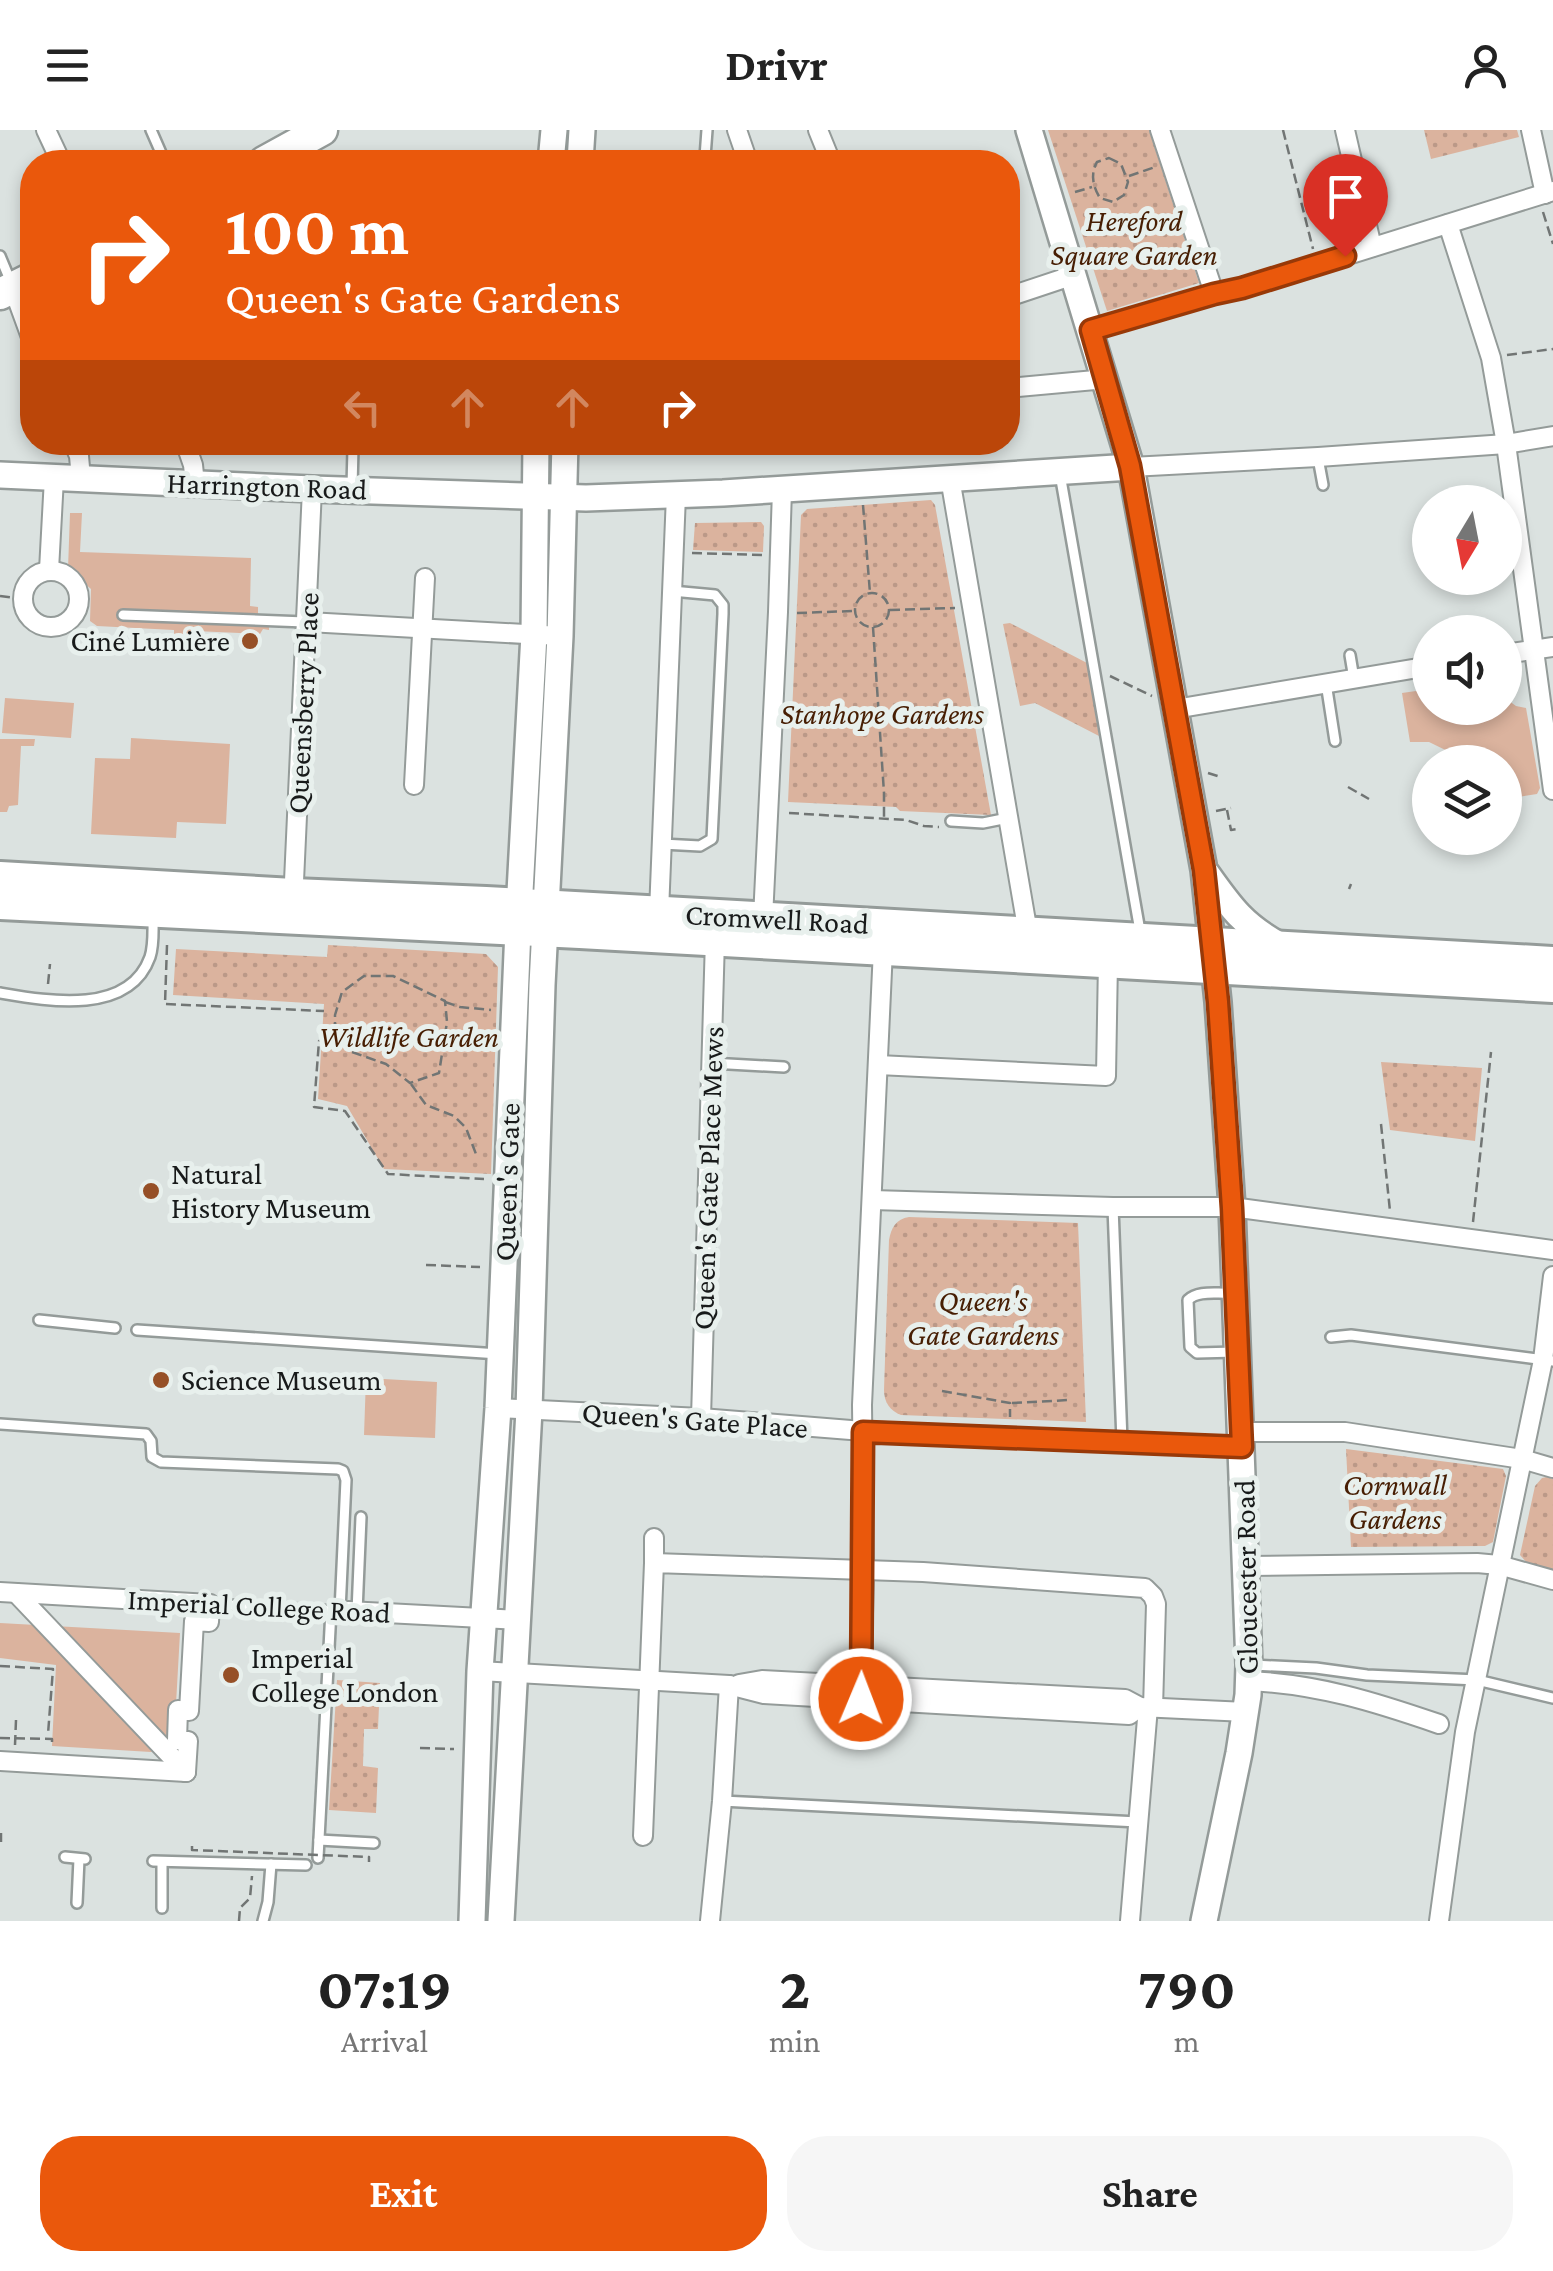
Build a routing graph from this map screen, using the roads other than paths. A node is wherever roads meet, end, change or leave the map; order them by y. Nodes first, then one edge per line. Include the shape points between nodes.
1 (322, 130) edge
2 (1029, 130) edge
3 (1160, 130) edge
4 (1345, 130) edge
5 (1531, 130) edge
6 (286, 150) edge
7 (1546, 194) edge
8 (1448, 224) junction
9 (1372, 247) junction
10 (0, 256) edge
11 (1074, 275) junction
12 (15, 286) edge
13 (1020, 293) edge
14 (1214, 294) junction
15 (1091, 330) junction
16 (1106, 379) junction
17 (1020, 387) edge
18 (1553, 436) edge
19 (1506, 444) junction
20 (79, 455) edge
21 (190, 455) edge
22 (353, 455) edge
23 (536, 455) edge
24 (565, 455) edge
25 (1318, 457) junction
26 (1130, 466) junction
27 (1060, 471) junction
28 (0, 475) edge
29 (54, 478) junction
30 (81, 478) junction
31 (950, 478) junction
32 (195, 484) junction
33 (1323, 484) dead end
34 (312, 489) junction
35 (352, 490) junction
36 (782, 490) junction
37 (535, 495) junction
38 (676, 495) junction
39 (563, 497) junction
40 (49, 570) junction
41 (425, 578) dead end
42 (672, 591) junction
43 (123, 615) dead end
44 (308, 622) junction
45 (422, 628) junction
46 (534, 634) junction
47 (560, 636) junction
48 (1553, 648) edge
49 (1533, 650) junction
50 (1522, 652) edge
51 (1350, 656) dead end
52 (1412, 669) edge
53 (1354, 678) junction
54 (1326, 684) junction
55 (1166, 704) junction
56 (1548, 718) edge
57 (1335, 741) dead end
58 (414, 785) dead end
59 (1553, 790) edge
60 (1008, 818) junction
61 (950, 821) dead end
62 (662, 844) junction
63 (1204, 870) junction
64 (0, 878) edge
65 (0, 903) edge
66 (293, 906) junction
67 (153, 910) junction
68 (660, 912) junction
69 (532, 918) junction
70 (763, 918) junction
71 (1028, 933) junction
72 (714, 939) junction
73 (1142, 939) junction
74 (1282, 947) junction
75 (883, 948) junction
76 (1214, 955) junction
77 (1108, 961) junction
78 (1553, 963) edge
79 (1553, 986) edge
80 (0, 993) edge
81 (711, 1063) junction
82 (878, 1064) junction
83 (784, 1067) dead end
84 (872, 1200) junction
85 (1113, 1207) junction
86 (1232, 1208) junction
87 (1553, 1250) edge
88 (1553, 1276) edge
89 (1236, 1293) junction
90 (39, 1320) dead end
91 (114, 1328) dead end
92 (137, 1330) dead end
93 (1332, 1337) dead end
94 (1238, 1352) junction
95 (500, 1354) junction
96 (1548, 1360) edge
97 (498, 1408) junction
98 (528, 1410) junction
99 (700, 1418) junction
100 (0, 1424) edge
101 (863, 1432) junction
102 (1242, 1439) junction
103 (1122, 1441) junction
104 (1522, 1459) junction
105 (1553, 1468) edge
106 (361, 1517) dead end
107 (654, 1538) dead end
108 (654, 1563) junction
109 (1247, 1566) junction
110 (1499, 1566) junction
111 (864, 1570) junction
112 (1553, 1580) edge
113 (8, 1593) edge
114 (210, 1604) junction
115 (344, 1611) junction
116 (483, 1619) junction
117 (518, 1620) junction
118 (480, 1671) junction
119 (514, 1673) junction
120 (1249, 1673) junction
121 (649, 1679) junction
122 (1477, 1680) junction
123 (729, 1686) junction
124 (861, 1692) junction
125 (1553, 1698) edge
126 (1147, 1708) junction
127 (1246, 1712) junction
128 (1440, 1724) dead end
129 (12, 1752) edge
130 (186, 1772) junction
131 (722, 1801) junction
132 (1138, 1822) junction
133 (643, 1836) dead end
134 (320, 1840) junction
135 (374, 1843) dead end
136 (65, 1857) dead end
137 (318, 1858) dead end
138 (271, 1864) junction
139 (306, 1865) dead end
140 (76, 1903) dead end
141 (162, 1908) dead end
142 (263, 1921) edge
143 (472, 1921) edge
144 (501, 1921) edge
145 (710, 1921) edge
146 (1130, 1921) edge
147 (1204, 1921) edge
148 (1439, 1921) edge

1 - 6 main road
2 - 11 street, Gloucester Road
3 - 14 street
4 - 9 street
5 - 7 street
7 - 8 street
8 - 9 street
8 - 19 street via 1491,358
9 - 14 street
10 - 12 lane
11 - 13 street
11 - 15 street, Gloucester Road
14 - 15 street
15 - 16 street, Gloucester Road
16 - 17 street
16 - 26 street, Gloucester Road
18 - 19 street
19 - 25 street
19 - 49 street
20 - 30 street
21 - 32 street
22 - 35 lane
23 - 37 street, Queen's Gate
24 - 39 street, Queen's Gate
25 - 26 street
25 - 33 lane
26 - 27 street
26 - 55 street, Gloucester Road
27 - 31 street
27 - 73 lane
28 - 29 street, Harrington Road
29 - 30 street, Harrington Road
29 - 40 street
30 - 32 street, Harrington Road
31 - 36 street
31 - 60 street
32 - 34 street, Harrington Road
34 - 35 street, Harrington Road
34 - 44 street, Queensberry Place
35 - 37 street, Harrington Road
36 - 38 street
36 - 70 street
37 - 39 street
37 - 46 street, Queen's Gate
38 - 39 street
38 - 42 street
39 - 47 street, Queen's Gate
40 - 40 street via 31,578 22,599 29,618 48,628 69,621 80,596 65,574
41 - 45 street
42 - 62 street
42 - 62 lane via 715,594 723,614 712,838 700,846
43 - 44 lane
44 - 45 street
44 - 66 street, Queensberry Place
45 - 46 street
45 - 58 street
46 - 47 street
46 - 69 street, Queen's Gate
47 - 69 street, Queen's Gate
48 - 49 street
49 - 50 street
49 - 56 street
51 - 53 lane
52 - 53 street
53 - 54 street
54 - 55 street
54 - 57 lane
55 - 63 street, Gloucester Road
56 - 59 street
60 - 61 lane
60 - 71 street
62 - 68 street
63 - 74 street, Gloucester Road via 1246,924
63 - 76 street, Gloucester Road
64 - 66 highway, Cromwell Road
65 - 67 highway, Cromwell Road
66 - 67 highway, Cromwell Road
66 - 69 highway, Cromwell Road
67 - 80 lane via 152,953 135,980 114,994 86,1000
68 - 69 highway, Cromwell Road
68 - 70 highway, Cromwell Road
69 - 72 highway, Cromwell Road
69 - 95 street, Queen's Gate
69 - 98 street, Queen's Gate
70 - 71 highway, Cromwell Road
71 - 73 highway, Cromwell Road
72 - 75 highway, Cromwell Road
72 - 81 street, Queen's Gate Place Mews
73 - 76 highway, Cromwell Road
74 - 76 highway, Cromwell Road
74 - 78 highway, Cromwell Road
75 - 77 highway, Cromwell Road
75 - 82 street
76 - 77 highway, Cromwell Road
76 - 79 highway, Cromwell Road
76 - 86 street, Gloucester Road
77 - 82 street via 1106,1076
81 - 83 lane
81 - 99 street, Queen's Gate Place Mews
82 - 84 street
84 - 85 street
84 - 101 street
85 - 86 street
85 - 103 lane
86 - 87 street
86 - 89 street, Gloucester Road
88 - 96 street
89 - 94 street, Gloucester Road
89 - 94 lane via 1190,1297 1190,1347
90 - 91 lane
92 - 95 lane
93 - 96 lane
94 - 102 street, Gloucester Road
95 - 97 street, Queen's Gate
96 - 104 street
97 - 98 street, Queen's Gate Place
97 - 116 street, Queen's Gate
98 - 99 street, Queen's Gate Place
98 - 117 street, Queen's Gate
99 - 101 street, Queen's Gate Place
100 - 115 lane via 146,1434 152,1457 161,1462 338,1468 346,1480
101 - 103 street
101 - 111 street
102 - 103 street
102 - 104 street via 1344,1432
102 - 109 street, Gloucester Road
104 - 105 street
104 - 110 street
106 - 115 lane
107 - 108 street
108 - 111 street
108 - 121 street
109 - 110 street
109 - 120 street, Gloucester Road
110 - 112 street
110 - 122 street
111 - 124 street
111 - 126 street via 1145,1588 1156,1604
113 - 114 street, Imperial College Road
113 - 130 street
114 - 115 lane, Imperial College Road
114 - 130 street via 209,1622 194,1621 188,1712 178,1710 177,1740 187,1739
115 - 116 street, Imperial College Road
115 - 134 lane
116 - 117 street, Imperial College Road
116 - 118 street, Queen's Gate
117 - 119 street, Queen's Gate
118 - 119 street
118 - 143 street, Queen's Gate
119 - 121 street
119 - 144 street, Queen's Gate
120 - 122 lane via 1316,1668
120 - 127 street, Gloucester Road
120 - 128 street
121 - 123 street
121 - 133 street
122 - 125 lane
122 - 148 street
123 - 124 street via 764,1694
123 - 131 street
124 - 126 street via 1129,1715
126 - 127 street
126 - 132 street
127 - 147 street, Gloucester Road
129 - 130 street
131 - 132 lane
131 - 145 street
132 - 146 street
134 - 135 lane
134 - 137 lane
136 - 140 lane via 82,1859
138 - 139 lane
138 - 141 lane via 157,1862
138 - 142 lane

